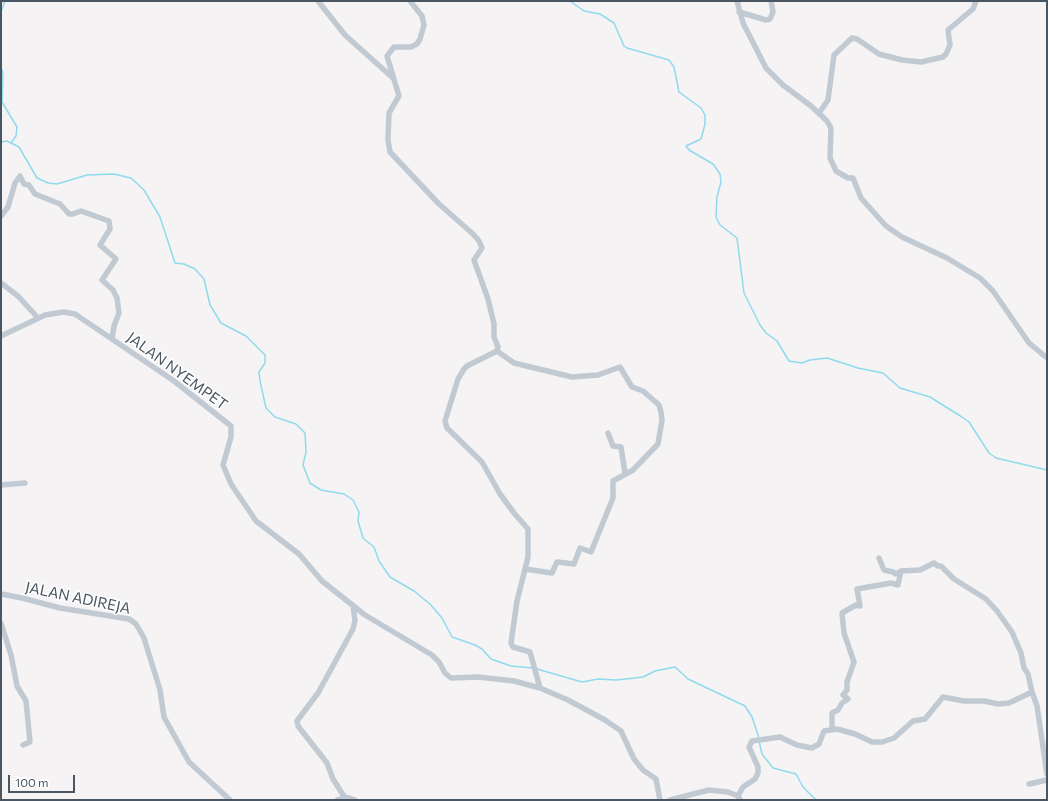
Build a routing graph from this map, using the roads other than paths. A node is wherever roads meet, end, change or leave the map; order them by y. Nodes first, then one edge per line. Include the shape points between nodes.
1 (318, 1) edge
2 (410, 1) edge
3 (737, 1) edge
4 (771, 1) edge
5 (976, 1) edge
6 (739, 12) junction
7 (395, 79) junction
8 (818, 113) junction
9 (1, 216) edge
10 (1, 283) edge
11 (38, 318) junction
12 (1, 336) edge
13 (112, 339) junction
14 (497, 351) junction
15 (1047, 358) edge
16 (608, 433) dead end
17 (625, 473) junction
18 (25, 483) dead end
19 (1, 485) edge
20 (879, 558) dead end
21 (525, 569) junction
22 (901, 571) junction
23 (1, 594) edge
24 (353, 606) junction
25 (1, 623) edge
26 (540, 688) junction
27 (1032, 692) junction
28 (832, 729) junction
29 (23, 745) dead end
30 (1047, 774) edge
31 (1047, 780) edge
32 (1029, 784) dead end
33 (345, 798) junction
34 (739, 798) edge
35 (230, 800) edge
36 (337, 800) edge
37 (355, 800) edge
38 (660, 800) edge
39 (670, 800) edge

1 - 7 street via 351,42
2 - 7 street via 422,16 424,25 420,40 414,46 394,47 389,52 386,59
3 - 6 street
4 - 6 street via 774,12 770,19
5 - 8 street via 974,9 948,30 950,45 943,57 921,62 902,60 879,54 852,38 834,55 830,96 824,108
6 - 8 street via 766,68
7 - 14 street via 399,96 388,112 390,152 404,170 479,240 482,248 474,260 488,299
8 - 15 street via 831,128 830,158 833,165 842,175 854,178 861,198 868,207 895,233 947,258 980,278 993,290 1029,344
9 - 13 street via 8,207 15,183 20,176 24,184 29,185 35,194 60,204 69,214 81,211 109,222 110,229 100,245 116,259 102,280 113,290 117,298 119,313
10 - 11 street via 18,296
11 - 12 street, JALAN NYEMPET
11 - 13 street, JALAN NYEMPET via 58,313 75,314
13 - 24 street, JALAN NYEMPET via 174,381 229,424 232,432 223,465 247,510 267,531 299,554 322,580
14 - 17 street via 514,363 572,377 598,375 618,367 622,368 632,387 643,391 659,406 662,420 658,444 633,470
14 - 21 street via 464,369 458,379 445,421 447,428 482,462 509,507 527,526 529,550
16 - 17 street via 612,445 620,446
17 - 21 street via 613,481 613,498 591,552 580,548 574,564 557,562 552,573
18 - 19 street
20 - 22 street via 884,570 896,574
21 - 26 street via 517,600 511,643 530,652
22 - 27 street via 920,570 934,562 954,579 986,599 1012,632
22 - 28 street via 898,585 891,583 857,589 860,606 856,605 842,613 844,633 854,662 847,690 843,695 848,699 832,713
23 - 35 street, JALAN ADIREJA via 60,608 129,619 136,624 144,638 160,690 164,717 189,762
24 - 26 street, JALAN NYEMPET via 392,632 422,647 439,662 451,678 491,677
24 - 33 street via 356,620 354,629 318,693 297,721 298,726 327,763 334,781
25 - 29 street via 17,686 26,701 30,742
26 - 38 street, JALAN NYEMPET via 585,709 621,731 634,759 643,770 656,779
27 - 28 street via 1009,703 998,704 943,697 924,720 913,721 894,738 882,742 872,742 846,731
27 - 30 street via 1037,706
28 - 34 street via 824,731 819,744 812,748 797,745 783,738 750,742 749,747 758,773 753,781 743,787
31 - 32 street
33 - 36 street
33 - 37 street
34 - 39 street via 721,790 708,790

